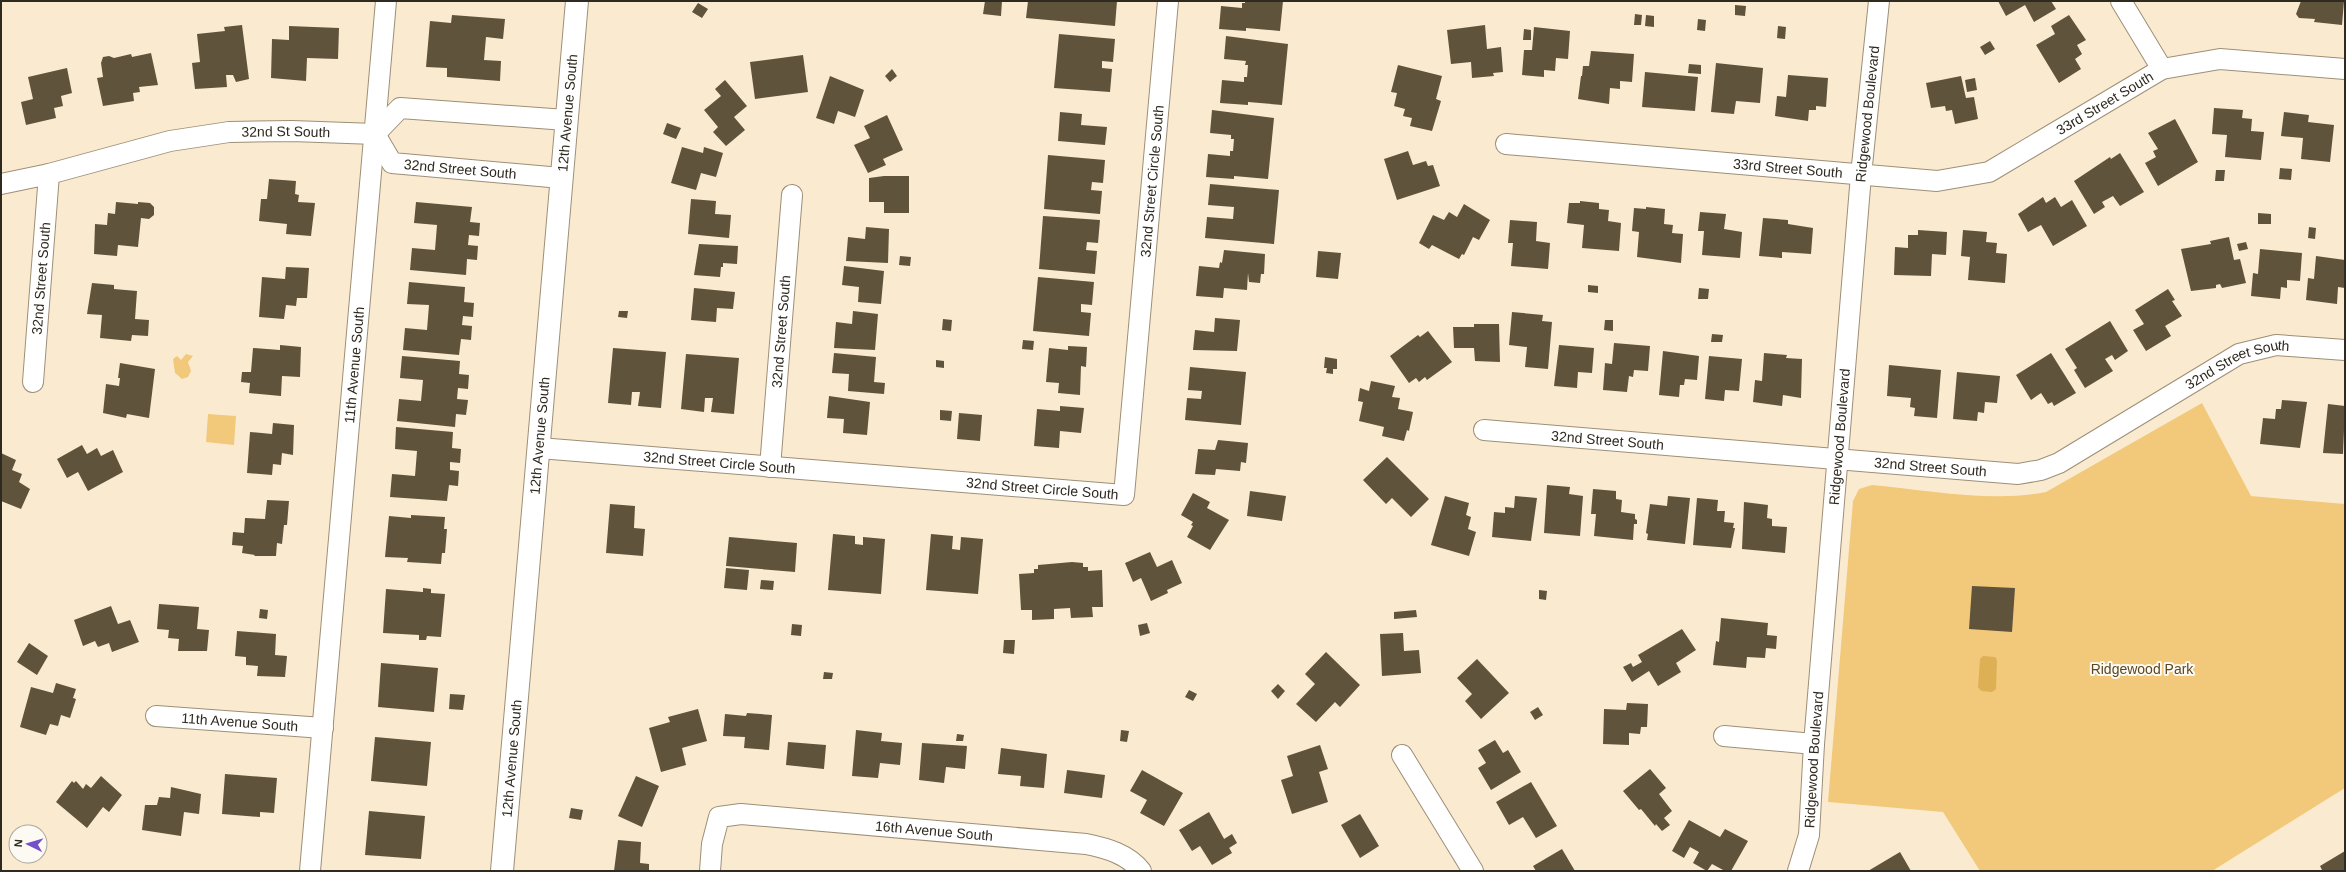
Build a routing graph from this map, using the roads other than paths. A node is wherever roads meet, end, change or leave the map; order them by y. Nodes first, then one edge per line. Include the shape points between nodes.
1 (386, 1) edge
2 (578, 1) edge
3 (1168, 1) edge
4 (1879, 1) edge
5 (2121, 1) edge
6 (2162, 69) junction
7 (2345, 70) edge
8 (566, 120) junction
9 (375, 134) junction
10 (1506, 144) dead end
11 (49, 174) junction
12 (1861, 175) junction
13 (562, 178) junction
14 (1, 184) edge
15 (792, 195) dead end
16 (2345, 350) edge
17 (33, 382) dead end
18 (1484, 430) dead end
19 (539, 448) junction
20 (1838, 458) junction
21 (770, 467) junction
22 (156, 716) dead end
23 (323, 728) junction
24 (1724, 736) dead end
25 (1814, 744) junction
26 (1402, 754) dead end
27 (310, 871) edge
28 (502, 871) edge
29 (710, 871) edge
30 (1141, 871) edge
31 (1473, 871) edge
32 (1798, 871) edge

1 - 9 street, 11th Avenue South
2 - 8 street, 12th Avenue South
3 - 21 street, 32nd Street Circle South via 1124,494
4 - 12 street, Ridgewood Boulevard
5 - 6 street, 33rd Street South
6 - 7 street, 33rd Street South via 2220,59
6 - 12 street, 33rd Street South via 1989,172 1937,181
8 - 9 street via 400,108
8 - 13 street, 12th Avenue South
9 - 11 street, 32nd St South via 230,132 170,141
9 - 13 street, 32nd Street South via 392,163
9 - 23 street, 11th Avenue South
10 - 12 street, 33rd Street South
11 - 14 street, 32nd St South
11 - 17 street, 32nd Street South
12 - 20 street, Ridgewood Boulevard
13 - 19 street, 12th Avenue South
15 - 21 street, 32nd Street South
16 - 20 street, 32nd Street South via 2276,345 2239,354 2059,463 2041,470 2018,474
18 - 20 street, 32nd Street South
19 - 21 street, 32nd Street Circle South
19 - 28 street, 12th Avenue South
20 - 25 street, Ridgewood Boulevard
22 - 23 street, 11th Avenue South
23 - 27 street, 11th Avenue South
24 - 25 street
25 - 32 street, Ridgewood Boulevard via 1809,835
26 - 31 street
29 - 30 street, 16th Avenue South via 712,844 719,817 741,814 1086,844 1110,849

